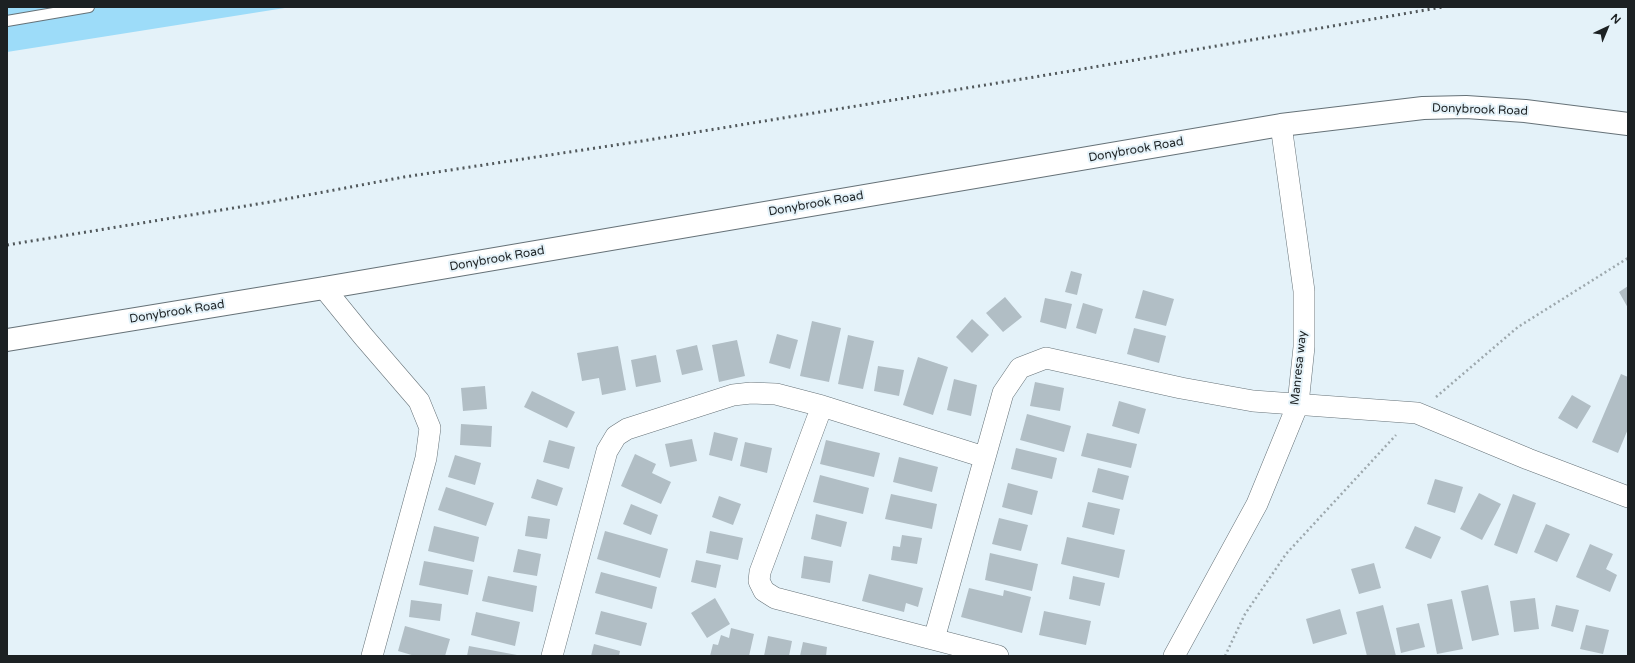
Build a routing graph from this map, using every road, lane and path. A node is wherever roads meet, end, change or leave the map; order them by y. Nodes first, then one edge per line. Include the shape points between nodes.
1 (89, 7) edge
2 (7, 21) edge
3 (1628, 124) edge
4 (1281, 125) junction
5 (1628, 258) edge
6 (324, 288) junction
7 (7, 340) edge
8 (1298, 404) junction
9 (822, 406) junction
10 (1417, 413) junction
11 (984, 457) junction
12 (1628, 497) edge
13 (934, 639) junction
14 (372, 656) edge
15 (552, 656) edge
16 (998, 656) edge
17 (1174, 656) edge
18 (1225, 656) edge

1 - 2 lane
3 - 4 street, Donybrook Road via 1466,107 1409,109
4 - 6 street, Donybrook Road
4 - 8 street, Manresa way via 1304,291 1304,347
5 - 10 path via 1518,328
6 - 7 street, Donybrook Road
6 - 14 street via 419,401 430,428 426,458
8 - 10 street
8 - 11 street via 1253,401 1181,388 1046,358 1020,368 1003,393
8 - 17 street, Manresa way via 1257,504
9 - 11 street
9 - 13 street via 760,572 759,581 764,591 775,598
9 - 15 street via 776,394 733,395 627,428 616,436 607,451
10 - 12 street
10 - 18 path via 1286,554 1245,614
11 - 13 street
13 - 16 street

